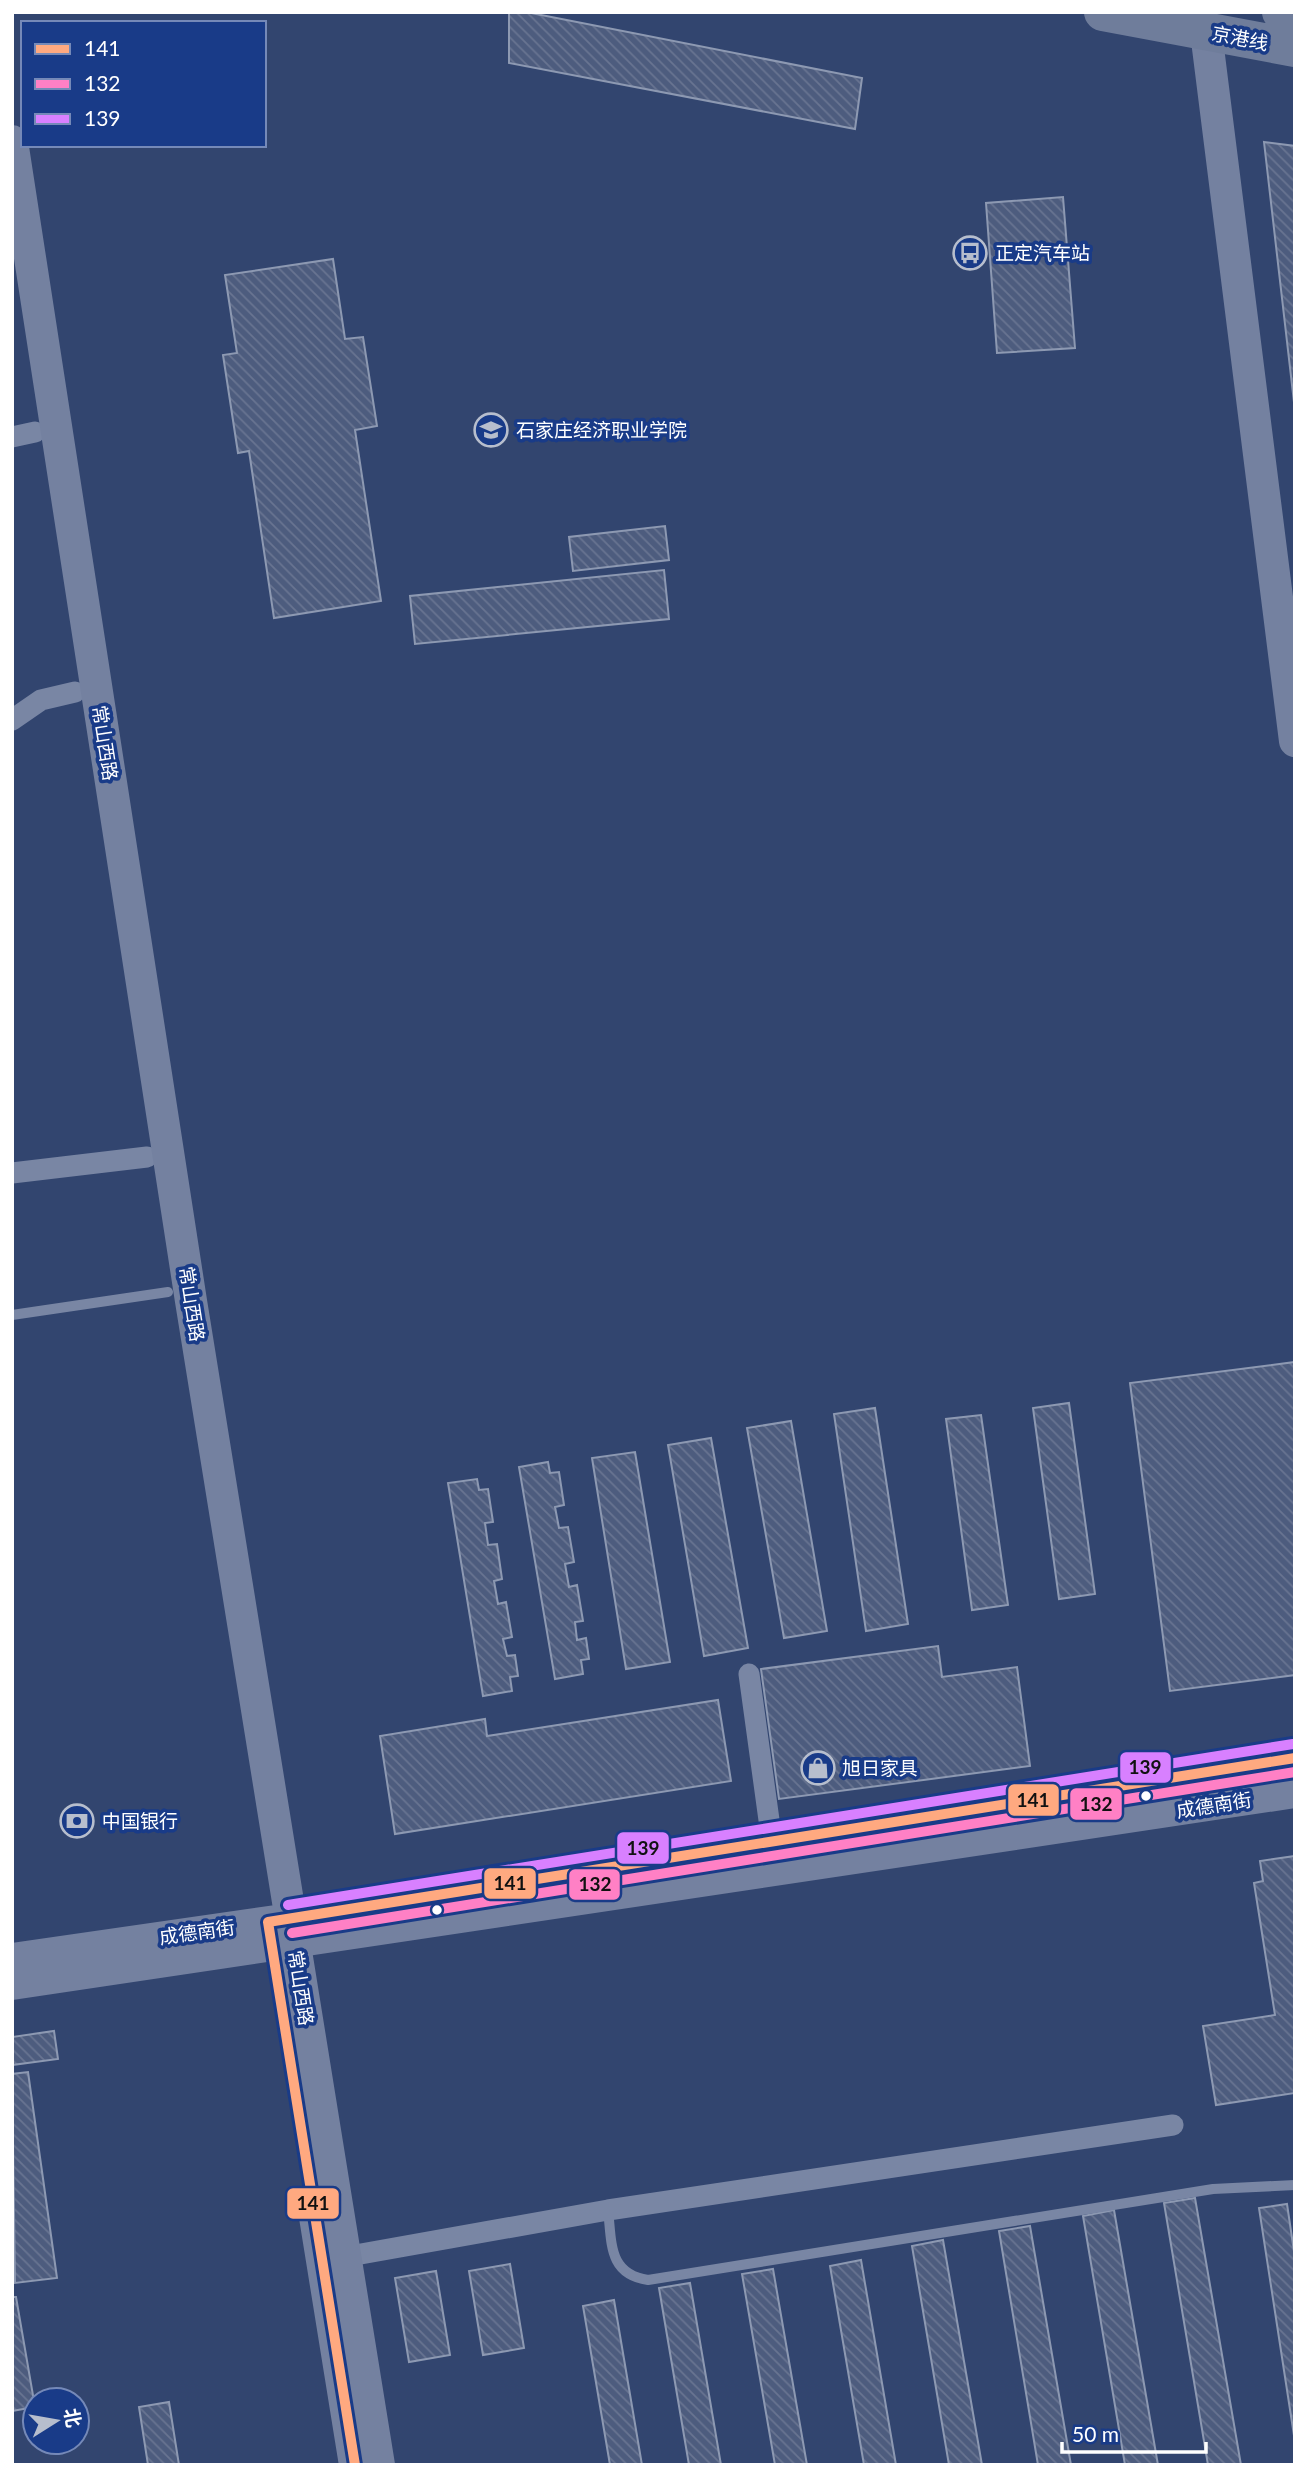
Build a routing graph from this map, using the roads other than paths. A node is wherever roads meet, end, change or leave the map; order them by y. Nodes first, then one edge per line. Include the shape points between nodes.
1 (1103, 12) edge
2 (1281, 12) edge
3 (1295, 15) edge
4 (1206, 32) junction
5 (1295, 48) edge
6 (12, 142) edge
7 (12, 285) edge
8 (24, 434) edge
9 (75, 692) junction
10 (12, 720) edge
11 (1295, 741) edge
12 (147, 1157) junction
13 (12, 1173) edge
14 (168, 1292) junction
15 (12, 1315) edge
16 (749, 1674) dead end
17 (1295, 1758) edge
18 (1295, 1792) edge
19 (772, 1842) junction
20 (281, 1932) junction
21 (12, 1959) edge
22 (12, 1984) edge
23 (1173, 2125) dead end
24 (1295, 2185) edge
25 (608, 2210) junction
26 (344, 2257) junction
27 (355, 2465) edge
28 (379, 2465) edge

1 - 4 highway, 京港线
2 - 3 highway, 京港线
4 - 5 highway, 京港线
4 - 11 main road
6 - 20 main road, 常山西路
7 - 8 main road, 常山西路
8 - 9 main road, 常山西路
9 - 10 street via 41,700
9 - 12 main road, 常山西路
12 - 13 street
12 - 14 main road, 常山西路
14 - 15 lane
14 - 20 main road, 常山西路
16 - 19 street
17 - 19 main road, 成德南街
18 - 20 main road, 成德南街
19 - 20 main road, 成德南街
20 - 21 main road, 成德南街
20 - 22 main road, 成德南街
20 - 26 main road, 常山西路
20 - 27 main road, 常山西路
23 - 25 street
24 - 25 lane via 1213,2189 648,2280 630,2277 620,2267 612,2248
25 - 26 street
26 - 28 main road, 常山西路

